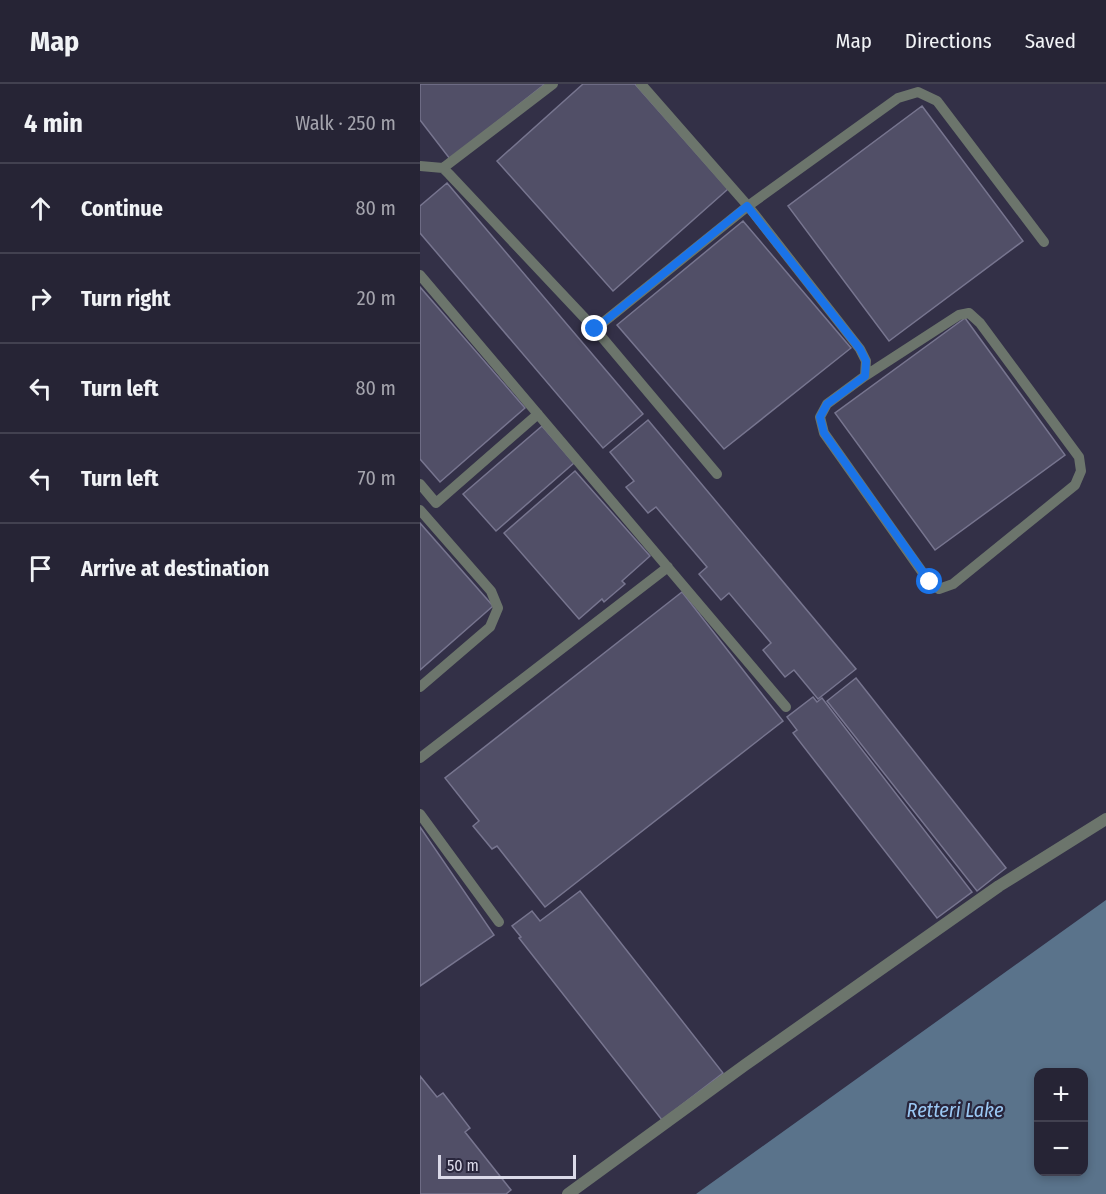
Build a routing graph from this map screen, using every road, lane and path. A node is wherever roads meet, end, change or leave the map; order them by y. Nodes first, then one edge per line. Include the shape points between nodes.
1 (553, 84) edge
2 (640, 84) edge
3 (420, 166) edge
4 (442, 168) junction
5 (747, 206) junction
6 (1044, 242) dead end
7 (420, 275) edge
8 (595, 329) junction
9 (865, 376) junction
10 (538, 414) junction
11 (717, 474) dead end
12 (420, 484) edge
13 (420, 510) edge
14 (668, 567) junction
15 (420, 687) edge
16 (786, 707) dead end
17 (420, 758) edge
18 (420, 814) edge
19 (1106, 819) edge
20 (499, 922) dead end
21 (568, 1194) edge

1 - 4 lane
2 - 5 lane
3 - 4 lane
4 - 8 lane
5 - 6 lane via 897,98 918,92 937,101
5 - 8 lane
5 - 9 lane via 860,349 866,361
7 - 10 lane
8 - 11 lane
9 - 9 lane via 827,404 820,417 824,433 930,582 939,589 953,584 1075,485 1081,471 1079,457 969,313 958,315
10 - 12 lane via 436,503
10 - 14 lane
13 - 15 lane via 491,591 498,608 490,627
14 - 16 lane
14 - 17 lane
18 - 20 lane
19 - 21 street via 980,900

